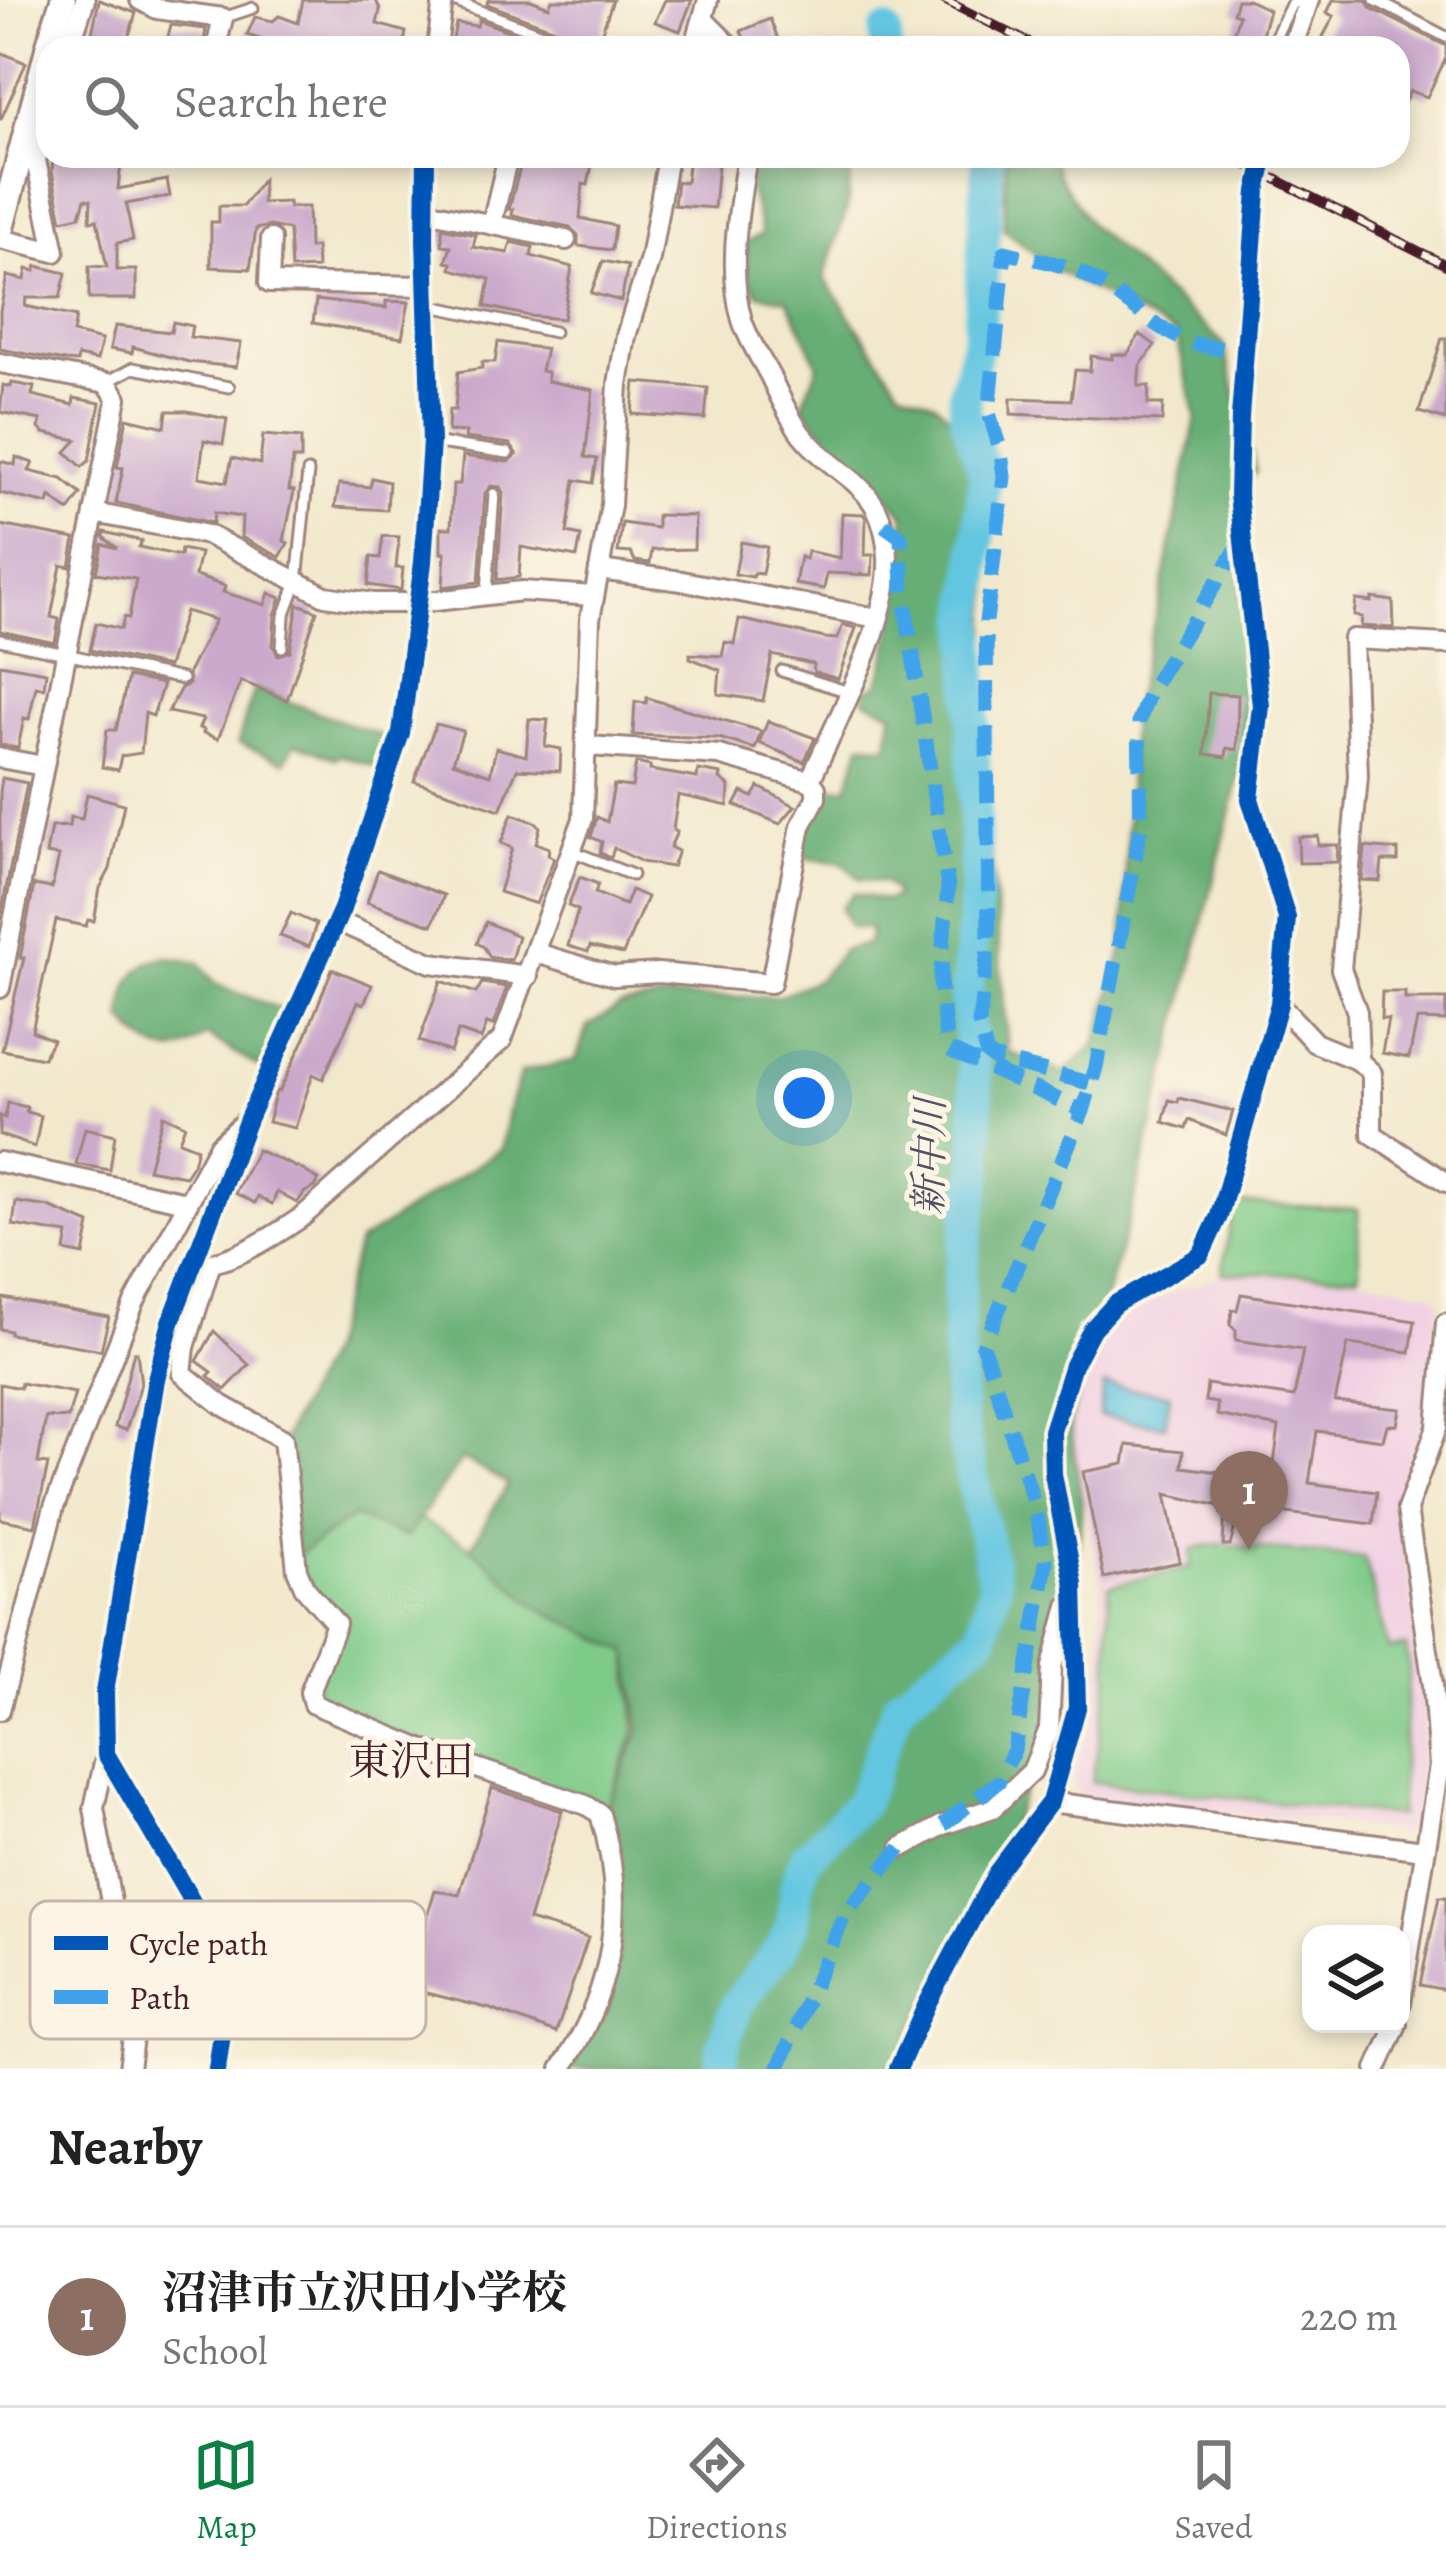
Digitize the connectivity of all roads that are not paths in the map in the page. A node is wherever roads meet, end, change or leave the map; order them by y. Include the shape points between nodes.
1 (63, 0) edge
2 (85, 0) edge
3 (140, 0) edge
4 (447, 0) edge
5 (1279, 0) edge
6 (1375, 0) edge
7 (1299, 2) edge
8 (253, 8) dead end
9 (706, 9) edge
10 (224, 19) junction
11 (52, 36) edge
12 (74, 36) edge
13 (219, 36) edge
14 (440, 36) edge
15 (547, 36) edge
16 (724, 36) edge
17 (1278, 36) edge
18 (1294, 36) edge
19 (1446, 38) edge
20 (36, 96) edge
21 (38, 168) edge
22 (426, 168) edge
23 (505, 168) edge
24 (666, 168) edge
25 (745, 168) edge
26 (1262, 168) edge
27 (426, 211) junction
28 (492, 224) junction
29 (0, 235) edge
30 (271, 239) dead end
31 (566, 240) dead end
32 (426, 296) junction
33 (554, 332) dead end
34 (0, 363) edge
35 (105, 383) junction
36 (229, 387) dead end
37 (431, 442) junction
38 (508, 453) dead end
39 (308, 472) dead end
40 (494, 494) dead end
41 (94, 513) junction
42 (599, 570) junction
43 (297, 582) junction
44 (487, 592) junction
45 (593, 596) junction
46 (418, 603) junction
47 (877, 617) junction
48 (0, 640) edge
49 (1446, 644) edge
50 (282, 647) dead end
51 (65, 655) junction
52 (782, 671) dead end
53 (182, 680) dead end
54 (849, 692) junction
55 (588, 746) junction
56 (0, 758) edge
57 (43, 766) junction
58 (810, 781) junction
59 (572, 851) junction
60 (632, 875) dead end
61 (337, 921) junction
62 (4, 941) edge
63 (536, 953) junction
64 (528, 976) junction
65 (0, 988) edge
66 (1279, 1004) junction
67 (1360, 1061) junction
68 (248, 1119) junction
69 (0, 1162) edge
70 (1446, 1182) edge
71 (186, 1202) junction
72 (202, 1264) junction
73 (1446, 1323) edge
74 (1074, 1584) junction
75 (0, 1621) edge
76 (22, 1626) junction
77 (0, 1710) edge
78 (106, 1754) junction
79 (1049, 1802) junction
80 (901, 1848) dead end
81 (1424, 1850) junction
82 (111, 1901) edge
83 (192, 1901) edge
84 (1410, 1943) edge
85 (1393, 2033) edge
86 (133, 2039) edge
87 (221, 2039) edge
88 (129, 2069) edge
89 (217, 2069) edge
90 (560, 2069) edge
91 (898, 2069) edge
92 (1377, 2069) edge

1 - 11 street
2 - 12 street
3 - 10 street
4 - 14 street
4 - 15 lane
5 - 7 lane
6 - 19 lane
7 - 17 lane
7 - 18 street
8 - 10 lane
9 - 16 street
10 - 13 street
20 - 29 street
21 - 29 street via 55,252
22 - 27 street
23 - 28 street
24 - 42 street via 618,384
25 - 47 street via 736,227 742,320 802,436 876,506 888,561
26 - 66 street via 1238,495 1261,706 1250,800 1287,918
27 - 28 street
27 - 32 street
28 - 31 street
30 - 32 street via 269,283
32 - 33 lane
32 - 37 street
34 - 35 street
35 - 36 lane via 133,368
35 - 41 street via 117,398
37 - 38 lane
37 - 46 street
39 - 43 lane
40 - 44 lane
41 - 43 street via 208,535
41 - 51 street
42 - 45 street
42 - 47 street
43 - 46 street via 325,596
43 - 50 lane
44 - 45 street
44 - 46 street
45 - 55 street
46 - 61 street via 401,733
47 - 54 street
48 - 51 lane
49 - 67 street via 1353,639 1358,776 1341,969 1357,1012
51 - 53 lane
51 - 57 street
52 - 54 lane
54 - 58 street
55 - 58 street via 718,755
55 - 59 street via 583,819
56 - 57 street
57 - 62 street
58 - 63 street via 816,798 801,826 771,983 614,976
59 - 60 lane
59 - 63 street
61 - 64 street via 431,963
61 - 68 street
62 - 65 street
63 - 64 street
64 - 72 street via 502,1040 420,1115 302,1217
66 - 67 street via 1315,1043
66 - 74 street via 1201,1255 1115,1304 1073,1365 1052,1431
67 - 70 street via 1372,1072 1372,1134
68 - 71 street via 219,1145
68 - 72 street via 206,1224
69 - 71 street
71 - 76 street via 134,1303 54,1507
72 - 78 street via 171,1322 156,1379 105,1692
72 - 90 street via 182,1373 283,1439 297,1570 336,1624 310,1692 314,1704 600,1814 612,1952 582,2037
73 - 81 street via 1436,1427 1407,1509 1439,1766
74 - 79 street via 1077,1708
74 - 80 street via 1052,1667 1049,1729 1032,1771 993,1808
75 - 76 street
76 - 77 street
78 - 82 street via 94,1808
78 - 83 street
79 - 81 street
79 - 91 street via 998,1872
81 - 84 street
85 - 92 street
86 - 88 street
87 - 89 street

